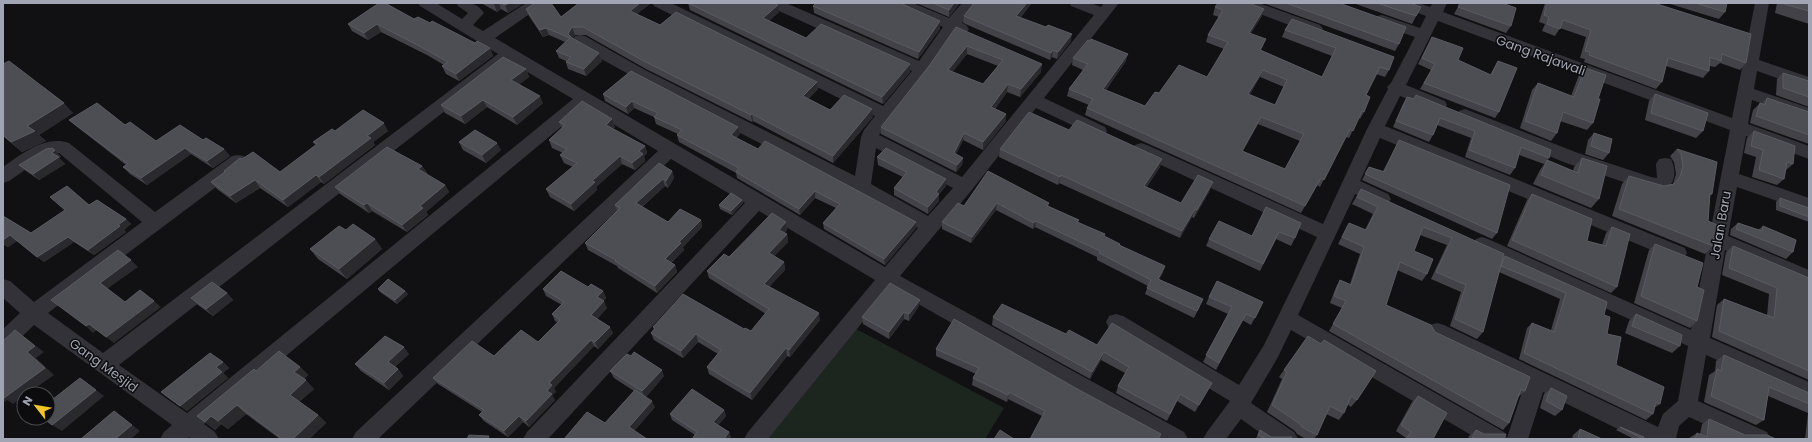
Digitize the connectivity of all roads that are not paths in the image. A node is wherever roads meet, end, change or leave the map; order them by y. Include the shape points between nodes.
1 (425, 3) edge
2 (463, 3) edge
3 (536, 3) edge
4 (659, 3) edge
5 (772, 3) edge
6 (899, 3) edge
7 (970, 3) edge
8 (1076, 3) edge
9 (1244, 3) edge
10 (1404, 3) edge
11 (1762, 3) edge
12 (1107, 8) edge
13 (1437, 9) edge
14 (1368, 15) edge
15 (952, 25) junction
16 (464, 26) junction
17 (1327, 33) edge
18 (973, 34) edge
19 (1424, 35) junction
20 (484, 38) junction
21 (580, 40) dead end
22 (509, 53) junction
23 (1751, 63) junction
24 (922, 69) junction
25 (1809, 83) edge
26 (1395, 87) junction
27 (1745, 92) junction
28 (585, 98) junction
29 (1033, 100) junction
30 (886, 114) junction
31 (1809, 114) edge
32 (1738, 128) junction
33 (1375, 129) junction
34 (869, 137) junction
35 (670, 150) junction
36 (1809, 153) edge
37 (238, 161) edge
38 (1665, 164) dead end
39 (3, 176) edge
40 (1729, 177) junction
41 (1350, 184) junction
42 (965, 186) junction
43 (862, 187) junction
44 (758, 201) junction
45 (1809, 205) edge
46 (1401, 208) edge
47 (155, 222) junction
48 (930, 226) junction
49 (1328, 234) junction
50 (1466, 237) edge
51 (1718, 239) junction
52 (1700, 262) junction
53 (888, 278) junction
54 (1809, 278) edge
55 (3, 288) edge
56 (33, 313) junction
57 (1287, 318) junction
58 (1116, 322) dead end
59 (1437, 331) edge
60 (3, 342) edge
61 (1698, 342) junction
62 (103, 365) junction
63 (1537, 378) junction
64 (1809, 392) edge
65 (1240, 402) junction
66 (1687, 406) junction
67 (188, 425) junction
68 (171, 439) edge
69 (208, 439) edge
70 (363, 439) edge
71 (534, 439) edge
72 (755, 439) edge
73 (1177, 439) edge
74 (1214, 439) edge
75 (1287, 439) edge
76 (1497, 439) edge
77 (1517, 439) edge
78 (1660, 439) edge
79 (1665, 439) edge
80 (1760, 439) edge

1 - 16 street
2 - 16 street via 476,13
3 - 20 street
4 - 30 street
5 - 24 street
6 - 15 street
7 - 15 street
8 - 12 street
9 - 17 street
10 - 13 street, Gang Rajawali
11 - 23 street, Jalan Baru via 1748,35
12 - 29 street via 1050,68
13 - 19 street
13 - 32 street, Gang Rajawali
14 - 19 street
15 - 18 street
15 - 24 street
16 - 20 street
19 - 26 street via 1402,60
20 - 22 street
21 - 43 street via 639,74
22 - 28 street
22 - 62 street
23 - 25 street
23 - 27 street, Jalan Baru
24 - 30 street
26 - 33 street
26 - 38 street via 1572,158 1643,182 1664,182
27 - 31 street
27 - 32 street, Jalan Baru
28 - 35 street
28 - 67 street
29 - 42 street
29 - 49 street
30 - 34 street
32 - 36 street, Gang Rajawali
32 - 40 street, Jalan Baru
33 - 41 street
33 - 52 street
34 - 42 street
34 - 43 street
35 - 44 street
35 - 70 street
37 - 47 street
39 - 47 street via 43,150 63,147
40 - 45 street
40 - 51 street, Jalan Baru
41 - 46 street
41 - 49 street
42 - 48 street
43 - 48 street
44 - 53 street
44 - 71 street
47 - 56 street
48 - 53 street
49 - 57 street
50 - 61 street
51 - 52 street, Jalan Baru
51 - 54 street
52 - 61 street, Jalan Baru
53 - 72 street
53 - 73 street
55 - 56 street, Gang Mesjid
56 - 60 street
56 - 62 street, Gang Mesjid
57 - 65 street via 1271,351
57 - 76 street
58 - 65 street
59 - 63 street
61 - 64 street
61 - 66 street, Jalan Baru
62 - 67 street, Gang Mesjid
63 - 77 street
63 - 78 street
65 - 74 street
65 - 75 street
66 - 79 street via 1670,421
66 - 80 street
67 - 68 street
67 - 69 street, Gang Mesjid

